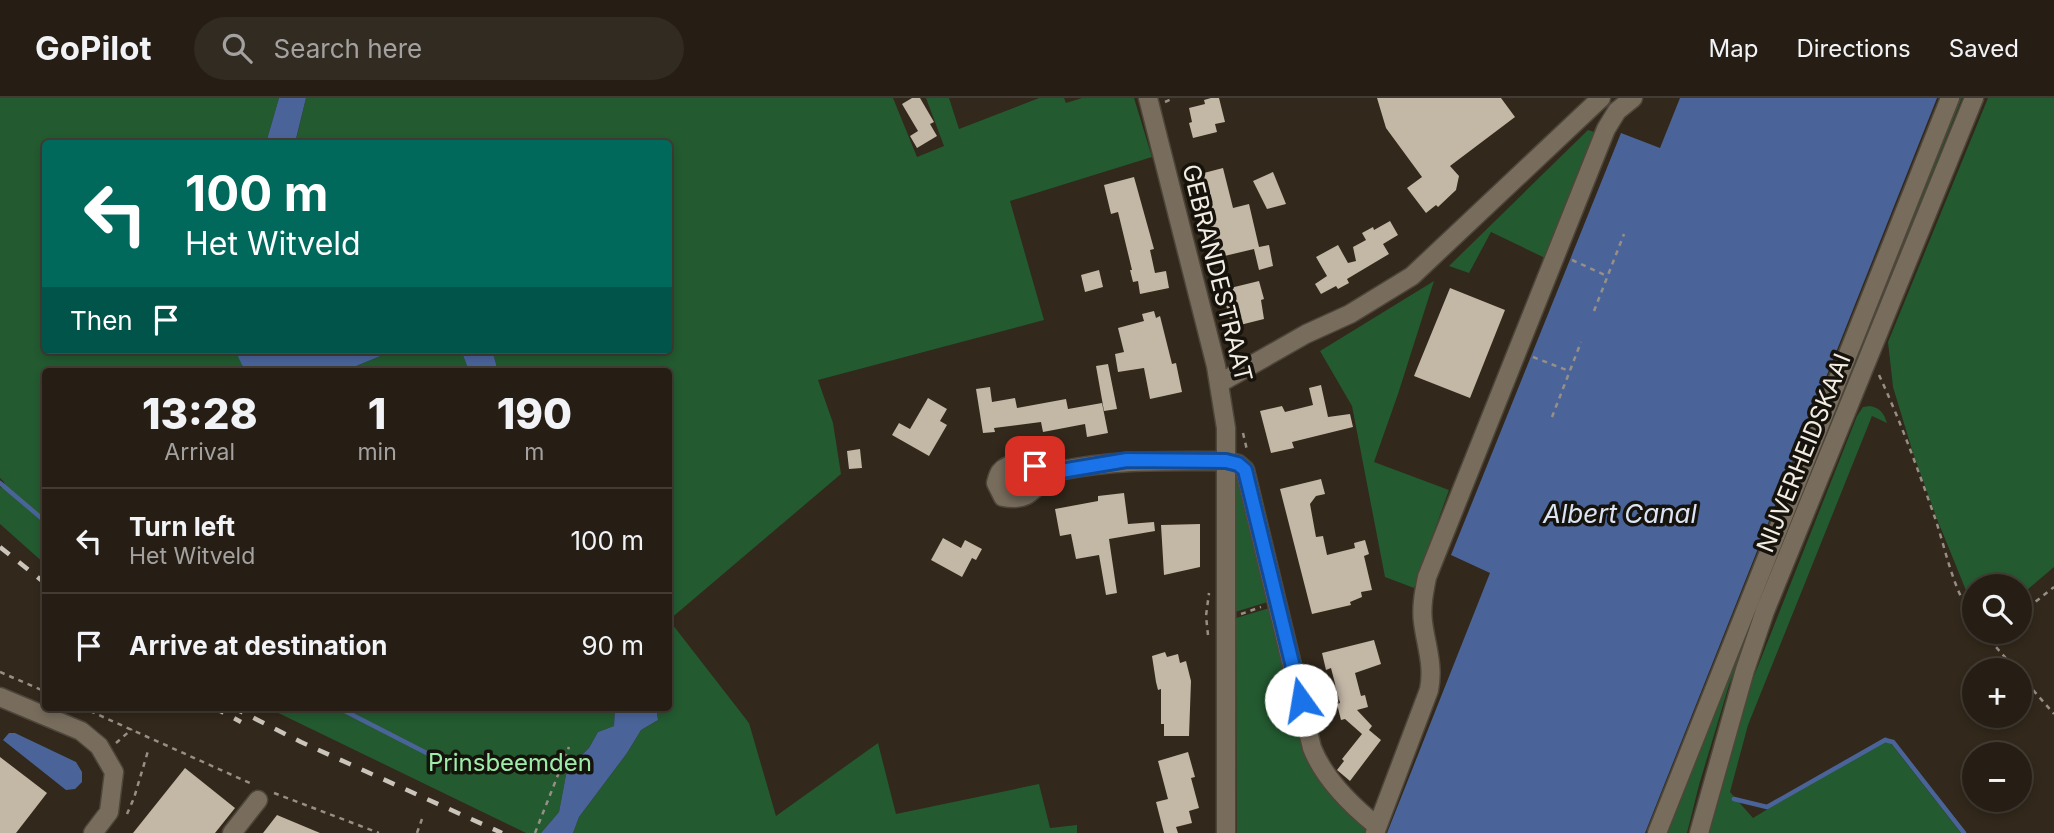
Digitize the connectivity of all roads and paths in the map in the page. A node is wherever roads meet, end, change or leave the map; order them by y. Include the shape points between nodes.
1 (1148, 98) edge
2 (1601, 98) edge
3 (1633, 98) edge
4 (1950, 98) edge
5 (1974, 98) edge
6 (1624, 234) dead end
7 (1565, 257) dead end
8 (1607, 276) junction
9 (1594, 310) dead end
10 (1581, 342) dead end
11 (1524, 353) dead end
12 (1871, 356) junction
13 (1570, 371) junction
14 (1220, 383) junction
15 (1552, 417) dead end
16 (1226, 461) junction
17 (1049, 473) dead end
18 (2054, 587) edge
19 (1962, 601) edge
20 (2032, 604) edge
21 (1994, 644) edge
22 (2005, 658) edge
23 (0, 672) edge
24 (2032, 688) edge
25 (42, 690) edge
26 (0, 697) edge
27 (90, 711) edge
28 (2054, 713) edge
29 (569, 747) dead end
30 (148, 751) dead end
31 (104, 753) junction
32 (258, 800) dead end
33 (125, 816) dead end
34 (422, 819) dead end
35 (1376, 830) edge
36 (93, 833) edge
37 (232, 833) edge
38 (417, 833) edge
39 (535, 833) edge
40 (1226, 833) edge
41 (1657, 833) edge
42 (1699, 833) edge

1 - 14 street, GEBRANDESTRAAT
2 - 14 street via 1412,276
3 - 35 street via 1605,129 1427,577 1422,600 1432,659 1429,690
4 - 41 street
5 - 12 street, NIJVERHEIDSKAAI
6 - 8 path
7 - 8 path
8 - 9 path
10 - 13 path
11 - 13 path
12 - 19 path via 1934,514
12 - 42 street, NIJVERHEIDSKAAI via 1765,611
13 - 15 path
14 - 16 street, GEBRANDESTRAAT
16 - 17 street via 1127,460
16 - 35 street via 1245,470 1312,748 1326,774
16 - 40 street, GEBRANDESTRAAT
18 - 20 path
21 - 22 path
23 - 25 path
24 - 28 path
26 - 31 street via 81,731
27 - 31 path via 132,729
29 - 39 path
30 - 33 path
31 - 36 street via 114,772 109,812
32 - 37 street
34 - 38 path

